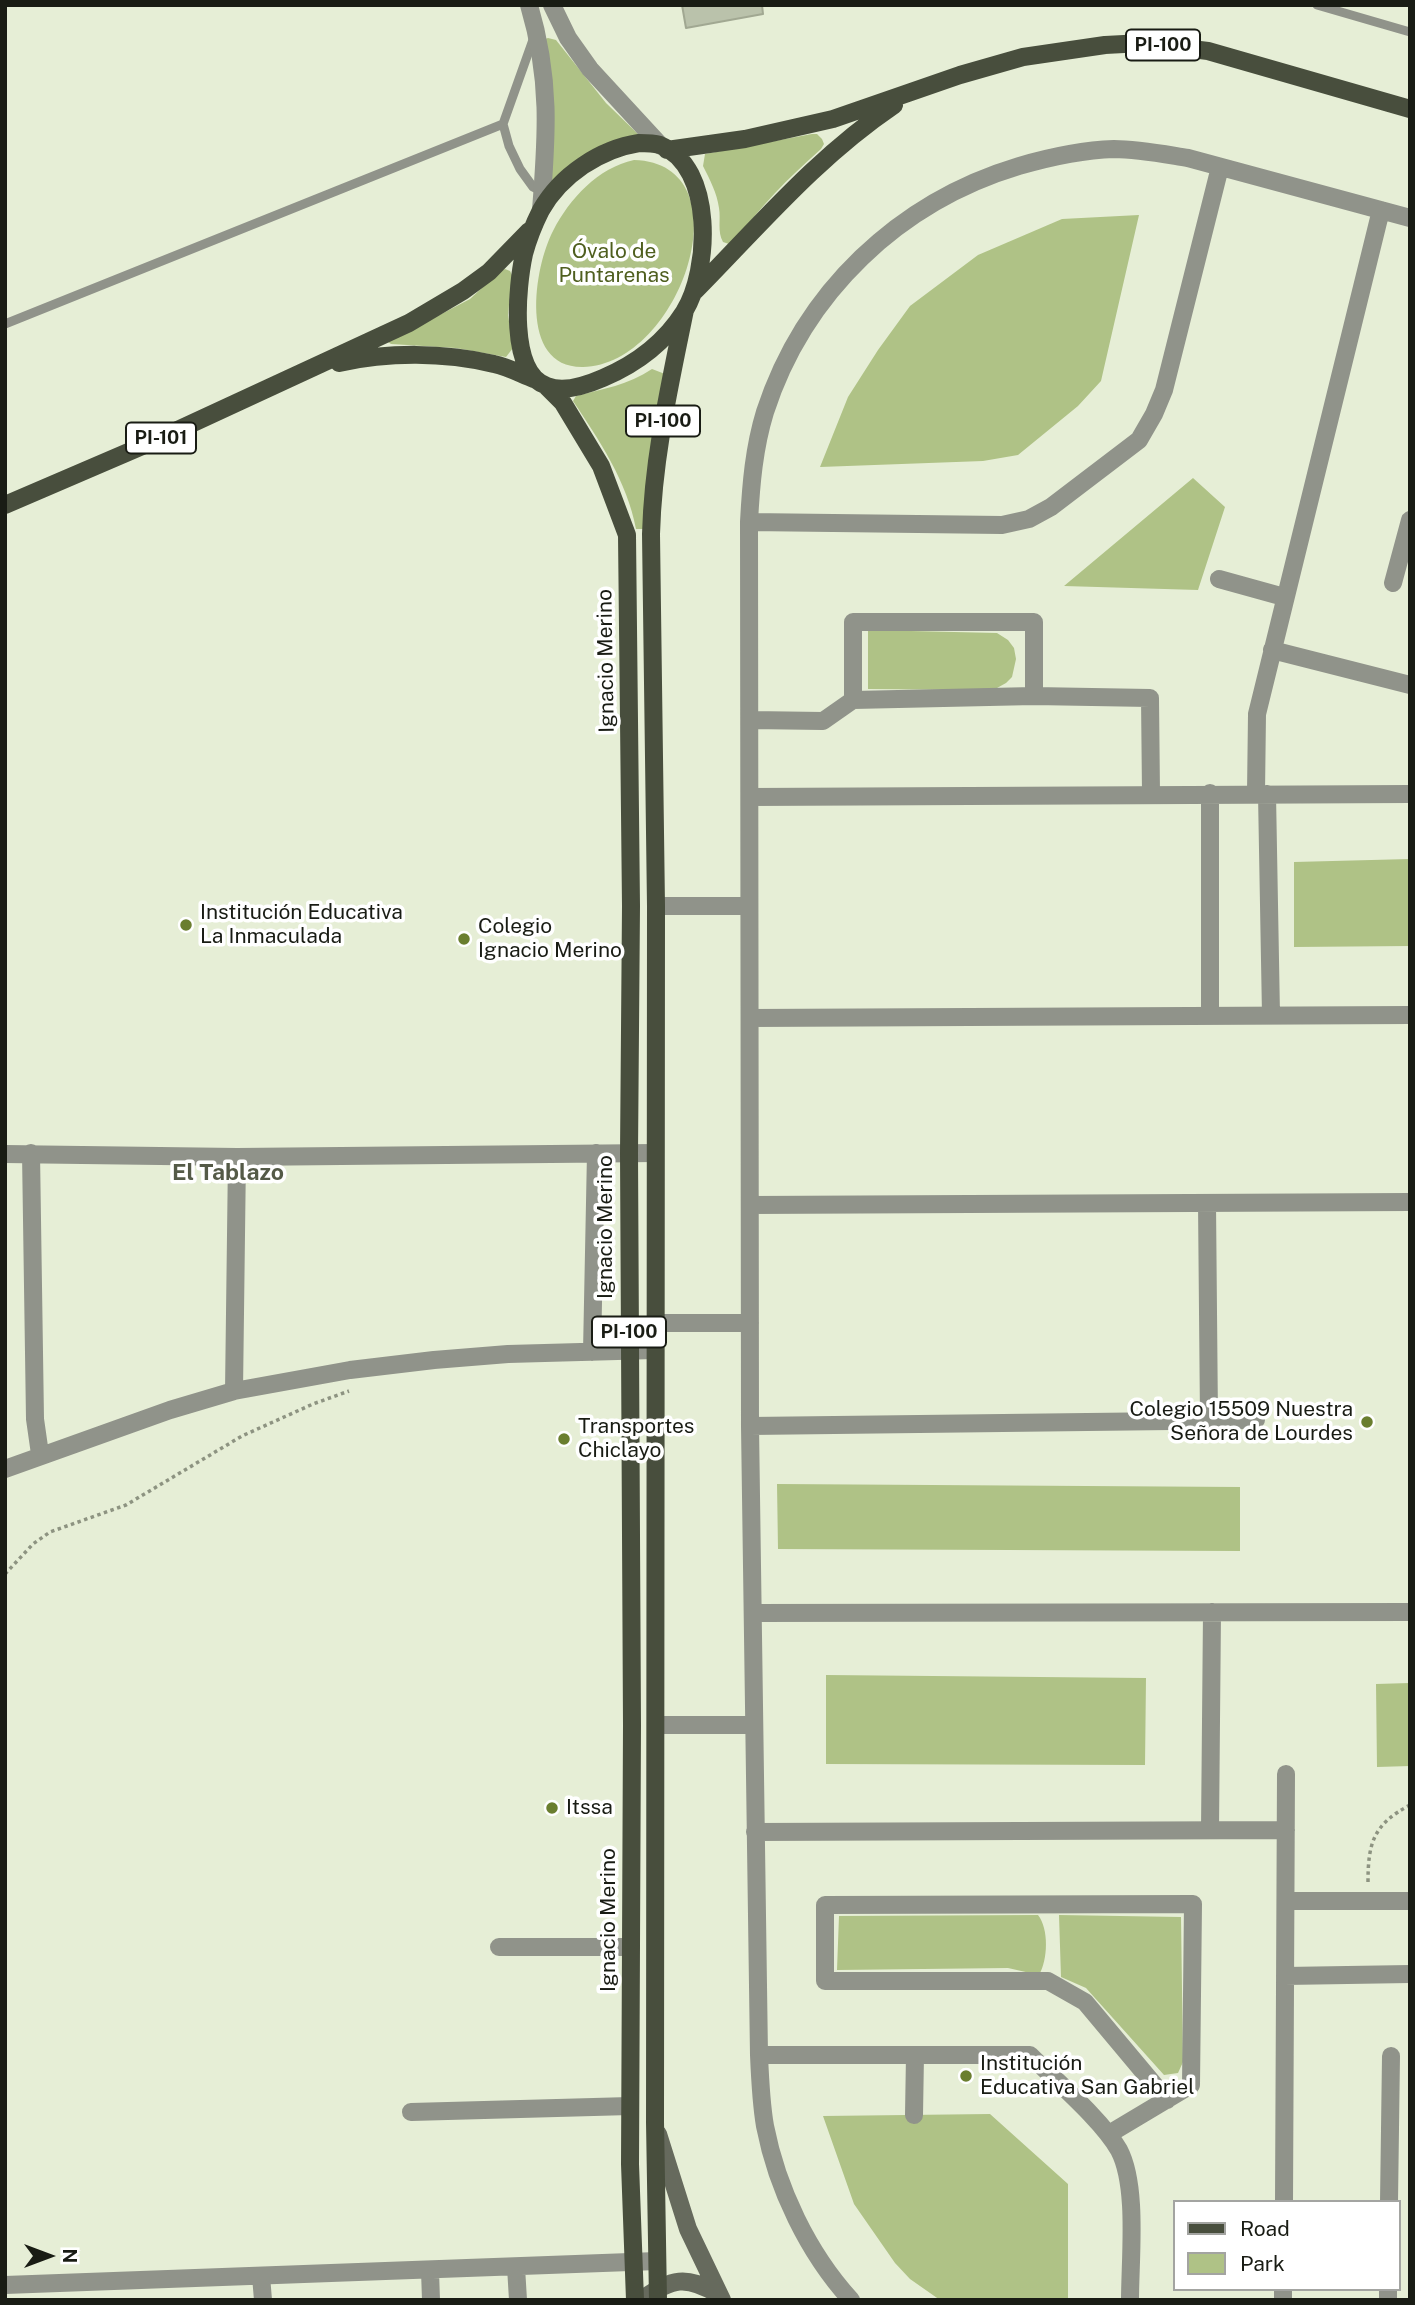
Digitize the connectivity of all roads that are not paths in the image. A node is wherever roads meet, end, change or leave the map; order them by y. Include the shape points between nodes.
1 (529, 5) edge
2 (552, 5) edge
3 (1317, 5) edge
4 (535, 32) junction
5 (1410, 32) edge
6 (914, 91) junction
7 (1410, 109) edge
8 (503, 124) junction
9 (664, 148) junction
10 (1220, 167) junction
11 (542, 201) junction
12 (1381, 210) junction
13 (1410, 218) edge
14 (533, 226) junction
15 (692, 293) junction
16 (685, 310) junction
17 (5, 324) edge
18 (315, 368) junction
19 (541, 383) junction
20 (5, 505) edge
21 (1410, 520) edge
22 (749, 522) junction
23 (1219, 579) dead end
24 (1393, 583) dead end
25 (1284, 597) junction
26 (1272, 650) junction
27 (1410, 685) edge
28 (1034, 696) junction
29 (853, 699) junction
30 (751, 720) junction
31 (1151, 793) junction
32 (1210, 793) junction
33 (1262, 793) junction
34 (1410, 793) edge
35 (750, 797) junction
36 (656, 906) junction
37 (749, 906) junction
38 (1210, 1015) junction
39 (1271, 1015) junction
40 (1410, 1015) edge
41 (750, 1018) junction
42 (30, 1153) junction
43 (596, 1153) junction
44 (629, 1153) junction
45 (655, 1153) junction
46 (5, 1154) edge
47 (237, 1157) junction
48 (1410, 1202) edge
49 (1207, 1203) junction
50 (750, 1205) junction
51 (750, 1322) junction
52 (654, 1323) junction
53 (654, 1350) junction
54 (629, 1351) junction
55 (592, 1352) junction
56 (234, 1391) junction
57 (1209, 1420) junction
58 (1256, 1420) dead end
59 (750, 1426) junction
60 (40, 1454) junction
61 (5, 1469) edge
62 (1212, 1612) junction
63 (1410, 1612) edge
64 (754, 1613) junction
65 (657, 1725) junction
66 (754, 1725) junction
67 (1286, 1774) dead end
68 (1210, 1830) junction
69 (1286, 1830) junction
70 (755, 1832) junction
71 (1286, 1901) junction
72 (1410, 1901) edge
73 (499, 1947) dead end
74 (631, 1947) junction
75 (1410, 1974) edge
76 (1285, 1976) junction
77 (759, 2055) junction
78 (915, 2055) junction
79 (1391, 2056) dead end
80 (1167, 2099) junction
81 (630, 2106) junction
82 (411, 2112) dead end
83 (914, 2115) dead end
84 (655, 2122) junction
85 (1109, 2134) junction
86 (1284, 2200) edge
87 (1389, 2200) edge
88 (657, 2261) junction
89 (633, 2263) junction
90 (516, 2267) junction
91 (430, 2271) junction
92 (261, 2276) junction
93 (5, 2285) edge
94 (96, 2291) edge
95 (658, 2294) edge
96 (720, 2297) edge
97 (262, 2300) edge
98 (431, 2300) edge
99 (518, 2300) edge
100 (635, 2300) edge
101 (641, 2300) edge
102 (851, 2300) edge
103 (1130, 2300) edge

1 - 4 street
2 - 9 street via 590,69
3 - 5 lane
4 - 8 lane
4 - 11 street via 547,102
6 - 7 main road, PI-100 via 1023,57 1143,43 1208,51
6 - 9 main road, PI-100 via 792,129
6 - 15 main road, PI-100 via 835,149
8 - 11 lane via 520,169
8 - 17 lane
9 - 11 main road, PI-100 via 639,143 601,153
9 - 15 main road, PI-100 via 689,174 703,222 703,255
10 - 12 street
10 - 22 street via 1150,152 1079,151 963,186 894,229 831,289 782,368 755,452
10 - 22 street via 1154,414 1139,440 1051,507 1029,519 1002,525
11 - 14 main road, PI-100
12 - 13 street
12 - 25 street
14 - 18 main road, PI-101 via 489,272 463,291
14 - 19 main road, PI-100 via 524,254 519,307 522,359
15 - 16 main road, PI-100
16 - 19 main road, PI-100 via 659,342 632,364 588,384 565,388
16 - 36 main road, PI-100 via 652,501
18 - 19 main road, PI-101 via 383,356 458,357 497,364
18 - 20 main road, PI-101
19 - 44 main road, Ignacio Merino / PI-100 via 562,403 601,466 627,535
21 - 24 street
22 - 30 street
23 - 25 street
25 - 26 street
26 - 27 street
26 - 33 street via 1257,714
28 - 29 street
28 - 29 street via 1034,622 853,622
28 - 31 street via 1150,698
29 - 30 street via 823,721
30 - 35 street
31 - 32 street
31 - 35 street
32 - 33 street
32 - 38 street
33 - 34 street
33 - 39 street
35 - 37 street
36 - 37 street
36 - 45 main road, PI-100
37 - 41 street
38 - 39 street
38 - 41 street
39 - 40 street
41 - 50 street
42 - 46 street
42 - 47 street
42 - 60 street via 35,1419
43 - 44 street
43 - 47 street
43 - 55 street
44 - 45 street
44 - 54 main road, Ignacio Merino / PI-100
45 - 52 main road, PI-100
47 - 56 street
48 - 49 street
49 - 50 street
49 - 57 street
50 - 51 street
51 - 52 street
51 - 59 street
52 - 53 main road, PI-100
53 - 54 street
53 - 65 main road, PI-100
54 - 55 street
54 - 74 main road, Ignacio Merino / PI-100
55 - 56 street via 434,1360
56 - 60 street
57 - 58 street
57 - 59 street
59 - 64 street
60 - 61 street
62 - 63 street
62 - 64 street
62 - 68 street
64 - 66 street
65 - 66 street
65 - 84 main road, PI-100
66 - 70 street
67 - 69 street
68 - 69 street
68 - 70 street
69 - 71 street
70 - 77 street
71 - 72 street
71 - 76 street
73 - 74 street
74 - 81 main road, Ignacio Merino / PI-100
75 - 76 street
76 - 86 street
77 - 78 street
77 - 102 street via 765,2126 774,2162 803,2231
78 - 83 street
78 - 85 street via 1030,2055
79 - 87 street
80 - 80 street via 1191,2085 1193,1904 825,1905 825,1981 1048,1981 1085,2002
80 - 85 street
81 - 82 street
81 - 89 main road, Ignacio Merino / PI-100
84 - 88 main road, PI-100
84 - 96 main road via 688,2229
85 - 103 street via 1128,2174
88 - 89 street
88 - 95 main road, PI-100
89 - 90 street
89 - 100 main road, Ignacio Merino / PI-100
90 - 91 street
90 - 99 street
91 - 92 street
91 - 98 street
92 - 94 street
92 - 97 street
93 - 94 street
95 - 96 main road via 679,2281 698,2283
95 - 101 main road

